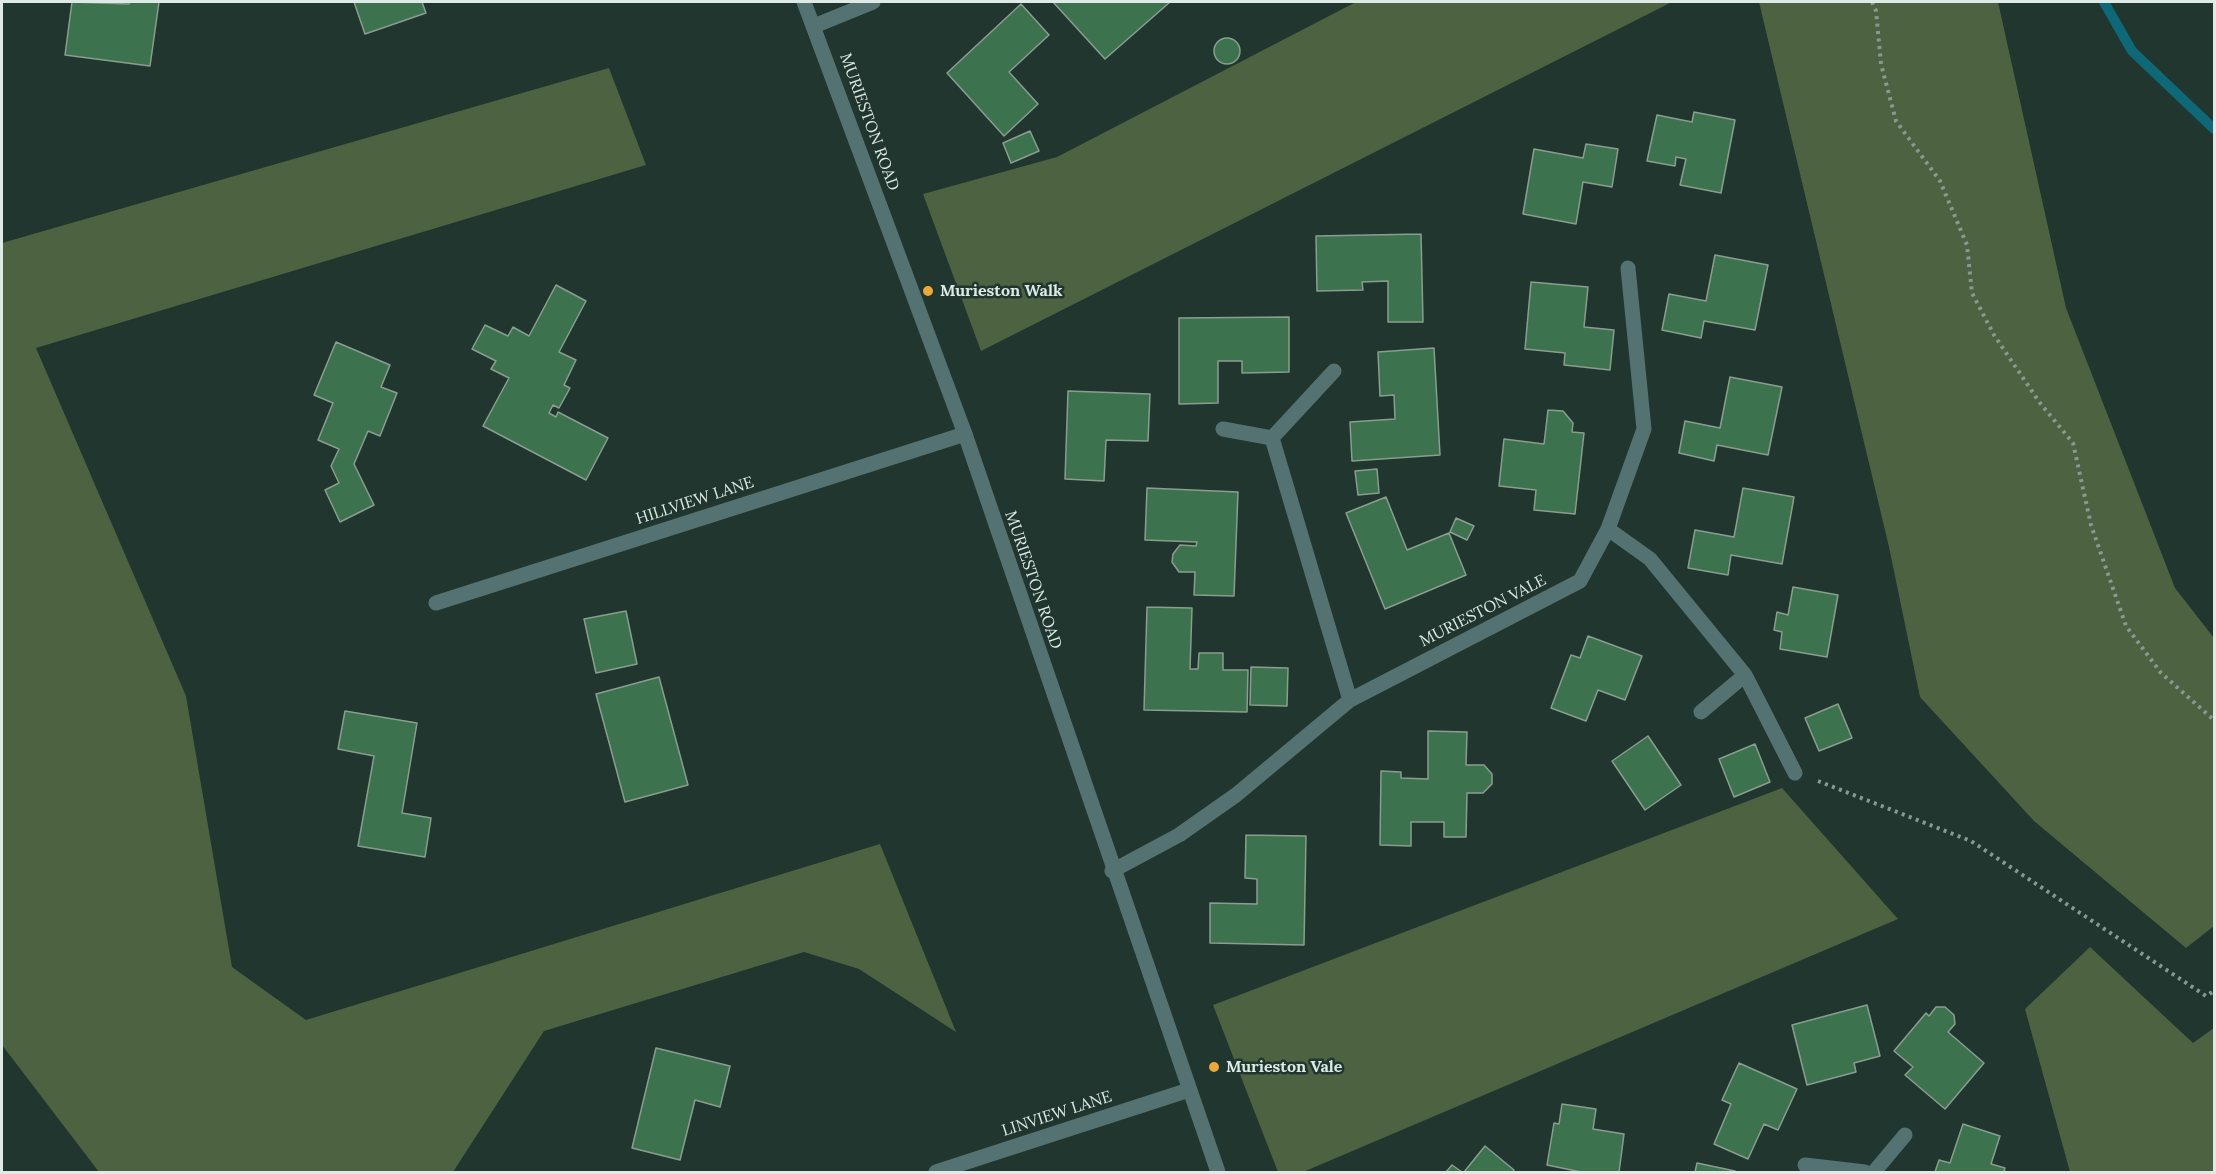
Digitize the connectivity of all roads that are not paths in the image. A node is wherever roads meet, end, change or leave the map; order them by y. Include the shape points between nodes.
1 (804, 2) edge
2 (873, 2) edge
3 (814, 26) junction
4 (1628, 268) dead end
5 (1334, 371) dead end
6 (1223, 429) dead end
7 (965, 434) junction
8 (1272, 438) junction
9 (1608, 529) junction
10 (436, 603) dead end
11 (1745, 675) junction
12 (1350, 700) junction
13 (1701, 712) dead end
14 (1795, 773) road end
15 (1112, 871) junction
16 (1189, 1090) junction
17 (1905, 1135) dead end
18 (1805, 1165) dead end
19 (936, 1173) edge
20 (1218, 1173) edge
21 (1865, 1173) edge
22 (1874, 1173) edge

1 - 3 street, MURIESTON ROAD
2 - 3 street
3 - 7 street, MURIESTON ROAD
4 - 9 street, MURIESTON VALE via 1644,429
5 - 8 street
6 - 8 street
7 - 10 street, HILLVIEW LANE
7 - 15 street, MURIESTON ROAD
8 - 12 street
9 - 11 street via 1650,559
9 - 12 street, MURIESTON VALE via 1580,582
11 - 13 street
11 - 14 street
12 - 15 street, MURIESTON VALE via 1236,795 1179,835
15 - 16 street, MURIESTON ROAD
16 - 19 street, LINVIEW LANE
16 - 20 street, MURIESTON ROAD
17 - 22 street
18 - 21 street

